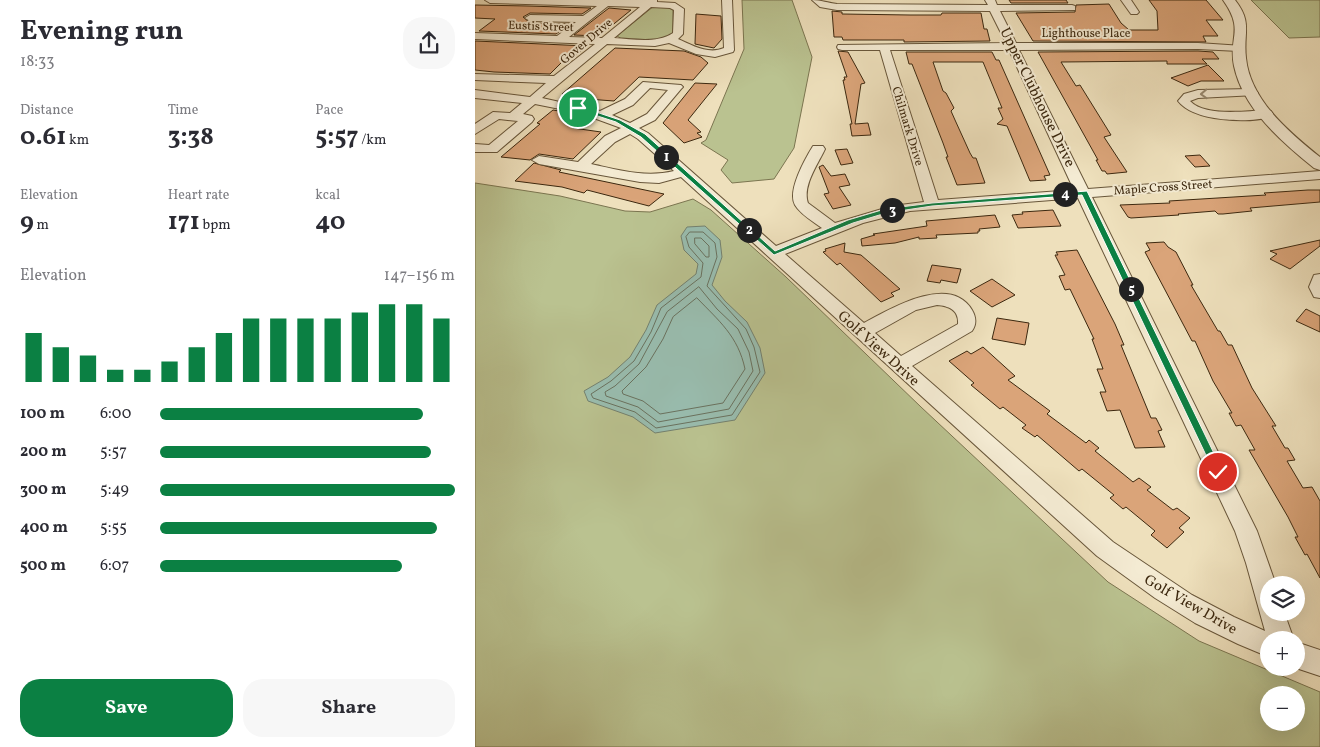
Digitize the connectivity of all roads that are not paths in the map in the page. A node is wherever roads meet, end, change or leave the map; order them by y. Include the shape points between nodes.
1 (491, 0) edge
2 (507, 0) edge
3 (727, 0) edge
4 (817, 0) edge
5 (1126, 0) edge
6 (1229, 0) edge
7 (548, 2) junction
8 (651, 2) edge
9 (606, 3) junction
10 (992, 3) edge
11 (1072, 8) dead end
12 (1134, 12) dead end
13 (530, 18) junction
14 (585, 19) junction
15 (475, 36) edge
16 (508, 37) junction
17 (560, 39) junction
18 (671, 40) junction
19 (606, 41) junction
20 (1013, 46) junction
21 (842, 47) dead end
22 (885, 47) junction
23 (1239, 48) junction
24 (475, 77) edge
25 (558, 80) junction
26 (1252, 93) junction
27 (475, 94) edge
28 (533, 101) junction
29 (1267, 114) junction
30 (602, 115) junction
31 (513, 117) junction
32 (633, 129) junction
33 (475, 130) edge
34 (475, 148) edge
35 (818, 150) dead end
36 (539, 160) dead end
37 (1320, 165) edge
38 (581, 166) junction
39 (684, 172) junction
40 (1320, 175) edge
41 (1084, 193) junction
42 (932, 204) junction
43 (833, 229) junction
44 (774, 253) junction
45 (1320, 279) edge
46 (1320, 293) edge
47 (862, 332) junction
48 (899, 365) junction
49 (1262, 576) edge
50 (1260, 641) edge
51 (1305, 658) edge
52 (1320, 663) edge

1 - 2 street
2 - 7 street
3 - 18 street via 729,50 708,54
4 - 10 street via 823,5 837,7
5 - 12 street
6 - 23 street via 1242,20
7 - 9 street
7 - 13 street
8 - 9 street
8 - 18 street via 679,9 678,34
8 - 19 street, Gover Drive
9 - 14 street
10 - 11 street
10 - 20 street, Upper Clubhouse Drive
13 - 14 street
13 - 16 street
14 - 17 street
15 - 16 street, Eustis Street
16 - 17 street, Eustis Street
17 - 19 street, Eustis Street
18 - 19 street via 655,43
19 - 25 street, Gover Drive
20 - 22 street, Lighthouse Place
20 - 23 street, Lighthouse Place
20 - 41 street, Upper Clubhouse Drive
21 - 22 street, Lighthouse Place
22 - 42 street, Chilmark Drive
23 - 26 street via 1241,68
24 - 25 street
25 - 28 street, Gover Drive
26 - 29 street
26 -> 29 street via 1198,94 1188,96 1184,101 1193,110 1207,114
27 - 28 street, Golf View Drive
28 - 30 street, Golf View Drive
28 - 31 street, Gover Drive
29 - 37 street
30 - 32 street, Golf View Drive
30 - 32 street via 629,102 647,84 677,87 651,117
31 - 33 street via 494,116
31 - 34 street via 529,120 492,149
32 - 38 street via 610,139
32 - 39 street, Golf View Drive
35 - 43 street via 799,190 799,200
36 - 38 street
38 - 39 street via 659,179
39 - 44 street, Golf View Drive
40 - 41 street, Maple Cross Street
41 - 42 street, Maple Cross Street
41 - 49 street, Upper Clubhouse Drive via 1246,531
42 - 43 street, Maple Cross Street via 885,211
43 - 44 street, Maple Cross Street
44 - 47 street, Golf View Drive
45 - 46 street via 1317,287
47 - 48 street, Golf View Drive
47 - 48 street via 922,300 940,299 963,309 967,315 966,327
48 - 50 street, Golf View Drive via 1105,549 1185,604
51 - 52 street

